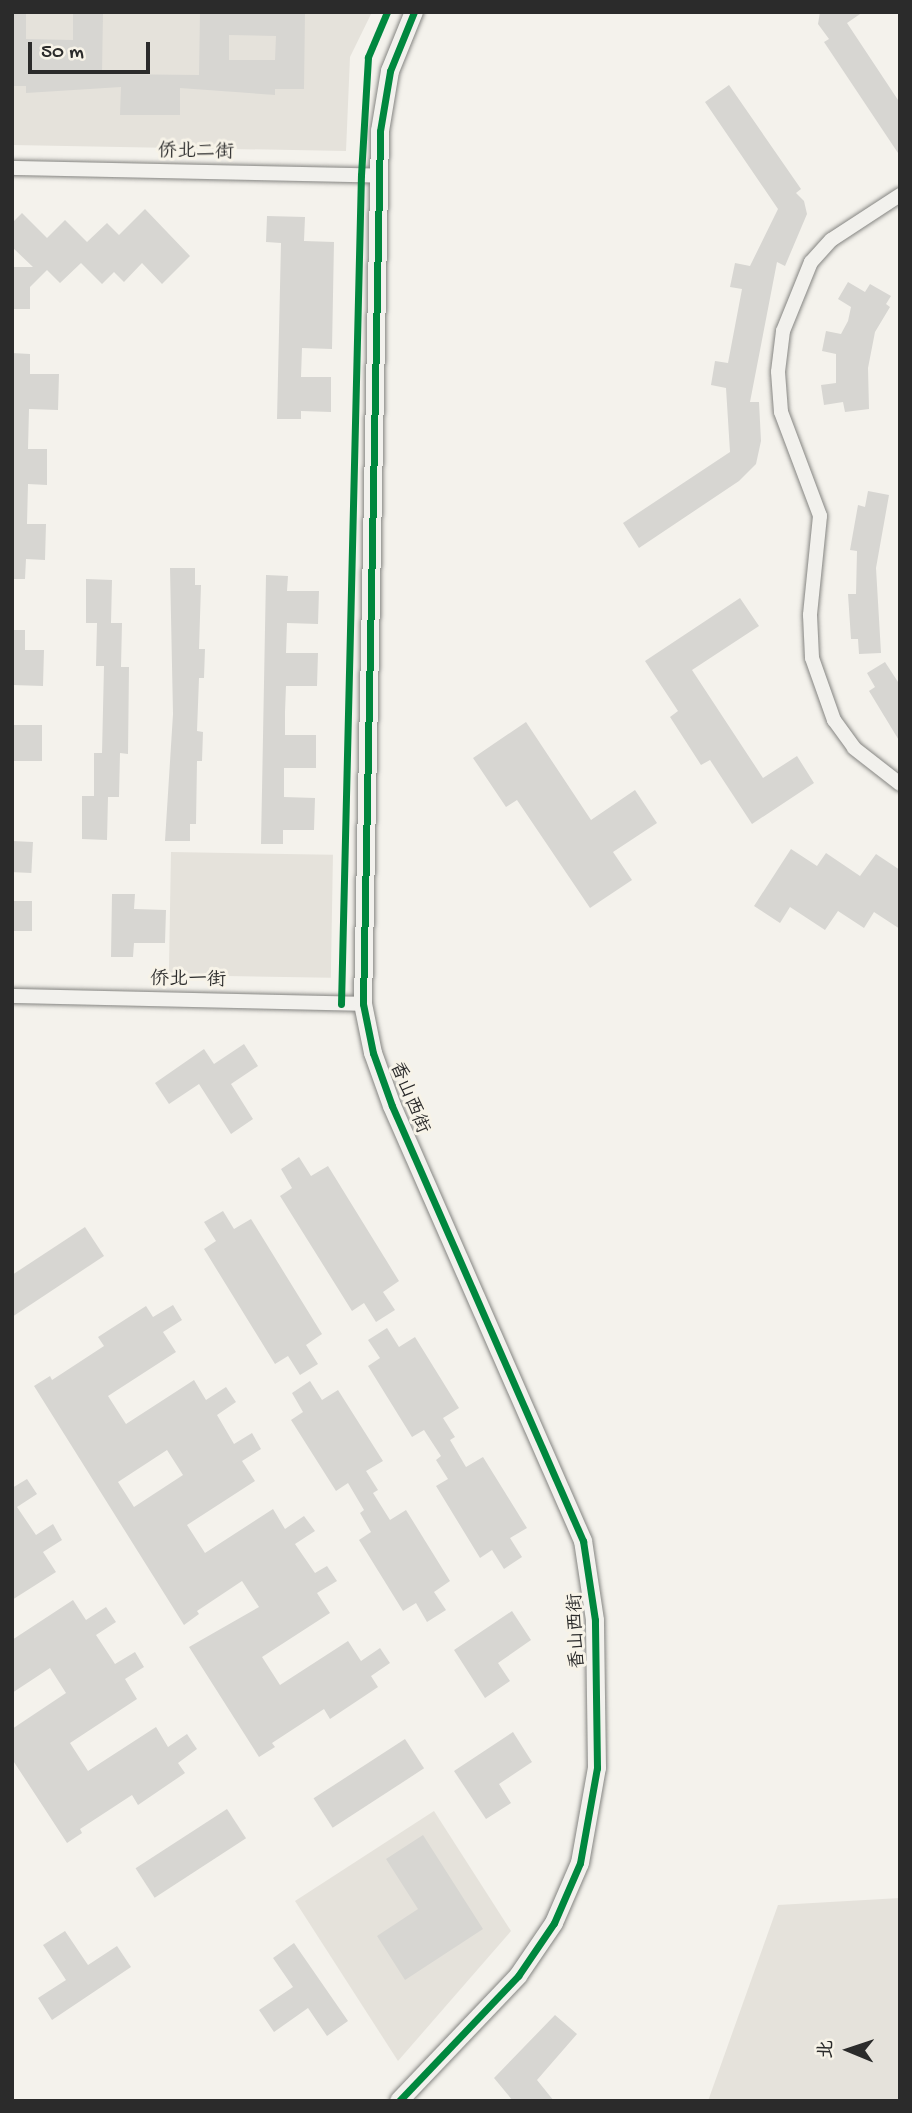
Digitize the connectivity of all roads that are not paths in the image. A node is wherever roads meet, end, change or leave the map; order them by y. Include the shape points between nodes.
1 (414, 12) edge
2 (12, 168) edge
3 (379, 176) junction
4 (900, 195) edge
5 (900, 784) edge
6 (12, 996) edge
7 (363, 1004) junction
8 (399, 2101) edge

1 - 3 street, 香山西街 via 385,90
2 - 3 street, 侨北二街
3 - 7 street, 香山西街
4 - 5 street via 831,240 811,262 783,331 778,372 781,412 820,516 810,615 812,658 834,720 854,748
6 - 7 street, 侨北一街
7 - 8 street, 香山西街 via 373,1053 393,1106 575,1516 589,1567 595,1620 594,1800 569,1894 518,1976

